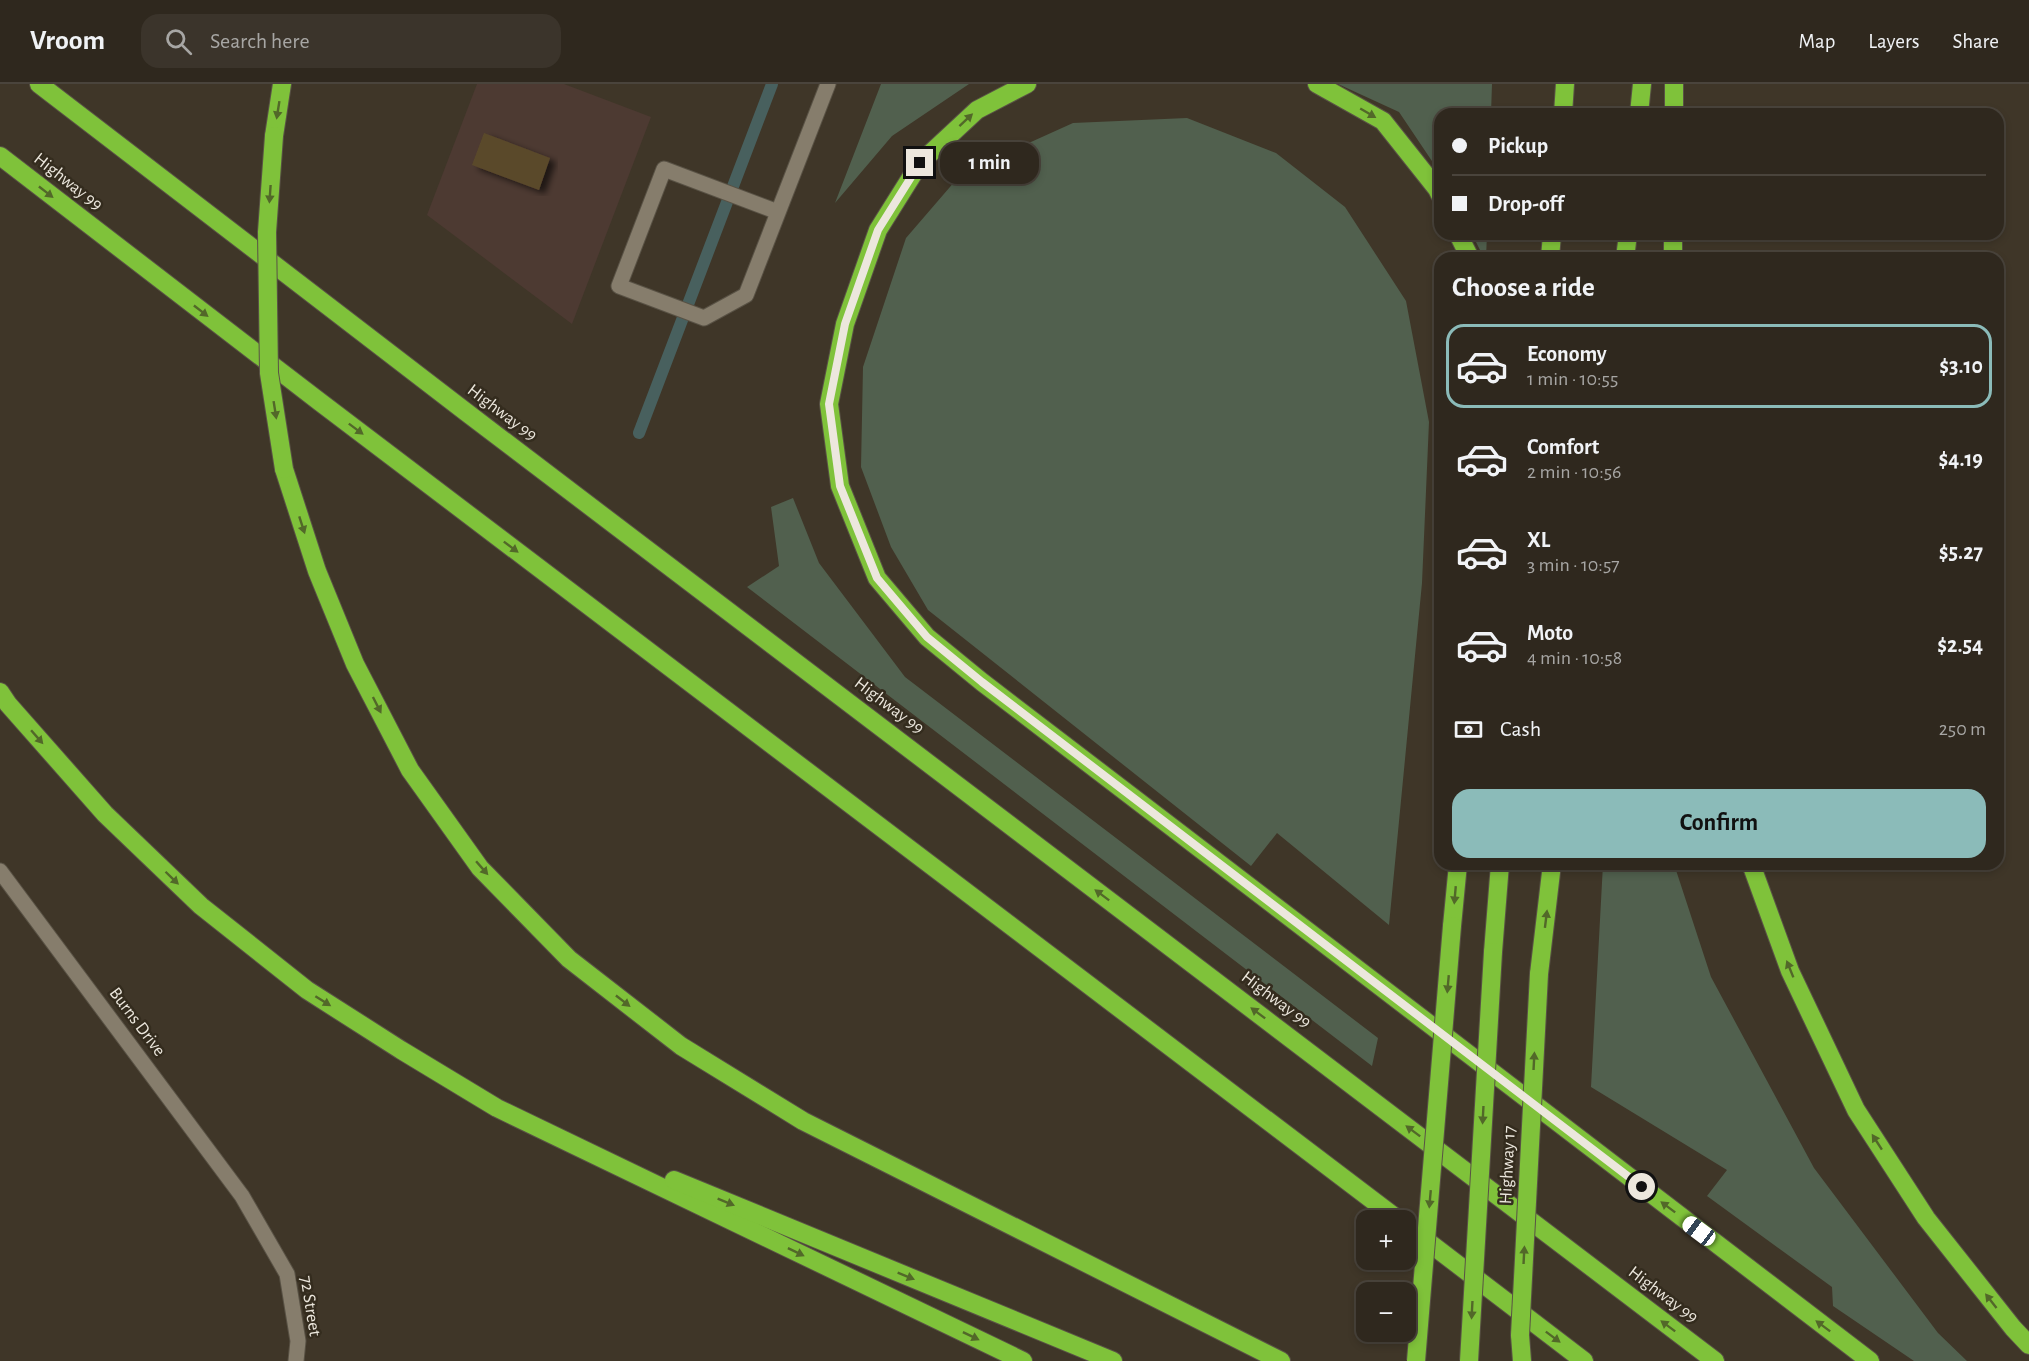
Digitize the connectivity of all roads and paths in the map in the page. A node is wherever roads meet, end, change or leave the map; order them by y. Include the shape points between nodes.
1 (39, 84) edge
2 (282, 84) edge
3 (828, 84) edge
4 (1028, 84) edge
5 (1317, 84) edge
6 (1565, 84) edge
7 (1642, 84) edge
8 (1674, 84) edge
9 (1563, 108) edge
10 (1640, 108) edge
11 (1674, 108) edge
12 (0, 156) edge
13 (1434, 185) edge
14 (778, 212) junction
15 (0, 692) edge
16 (1457, 870) edge
17 (1500, 870) edge
18 (1551, 870) edge
19 (1753, 870) edge
20 (0, 871) edge
21 (497, 1108) junction
22 (243, 1196) joint
23 (1385, 1210) edge
24 (1416, 1233) edge
25 (2029, 1345) edge
26 (296, 1361) edge
27 (1023, 1361) edge
28 (1113, 1361) edge
29 (1281, 1361) edge
30 (1416, 1361) edge
31 (1469, 1361) edge
32 (1520, 1361) edge
33 (1584, 1361) edge
34 (1714, 1361) edge
35 (1870, 1361) edge

34 -> 1 highway, Highway 99
2 -> 29 highway, bridge via 267,232 269,373 284,469 317,571 355,664 410,770 480,868 569,959 681,1046 803,1121
3 - 14 street
35 -> 4 highway via 982,682 927,637 877,578 840,486 829,404 845,324 878,230 920,163 977,111
5 -> 13 highway via 1383,121
6 - 9 highway
7 - 10 highway
8 - 11 highway
12 -> 23 highway, Highway 99
14 - 14 street via 746,295 704,318 619,286 664,169
15 -> 21 highway via 105,814 201,906 307,990
16 -> 30 highway, bridge
17 -> 31 highway, Highway 17, bridge
32 -> 18 highway, Highway 17, bridge via 1539,974
25 -> 19 highway via 1926,1218 1856,1110 1790,971
20 - 22 street, Burns Drive
21 -> 27 highway
21 -> 28 highway
22 - 26 street, 72 Street via 286,1274 298,1341
24 -> 33 highway

